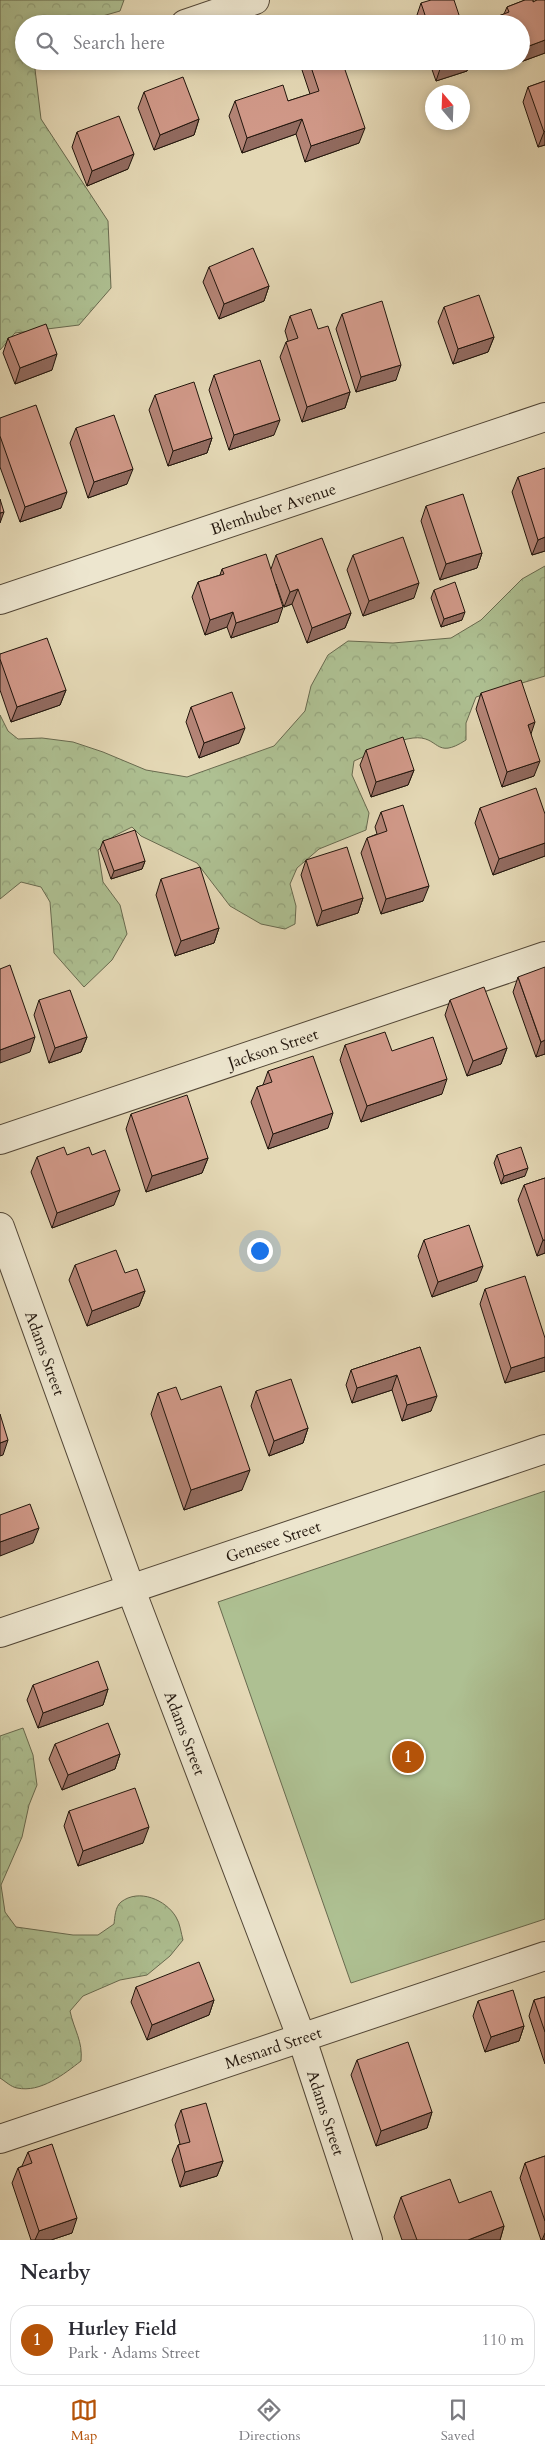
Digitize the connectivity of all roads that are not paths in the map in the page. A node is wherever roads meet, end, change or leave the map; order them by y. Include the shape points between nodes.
1 (255, 0) edge
2 (211, 15) edge
3 (545, 418) edge
4 (0, 600) edge
5 (545, 956) edge
6 (0, 1140) edge
7 (0, 1227) edge
8 (545, 1449) edge
9 (130, 1590) junction
10 (0, 1633) edge
11 (545, 1956) edge
12 (302, 2039) junction
13 (0, 2139) edge
14 (368, 2240) edge

1 - 2 street
3 - 4 street, Blemhuber Avenue
5 - 6 street, Jackson Street
7 - 9 street, Adams Street
8 - 9 street, Genesee Street
9 - 10 street, Genesee Street
9 - 12 street, Adams Street
11 - 12 street, Mesnard Street
12 - 13 street, Mesnard Street
12 - 14 street, Adams Street

